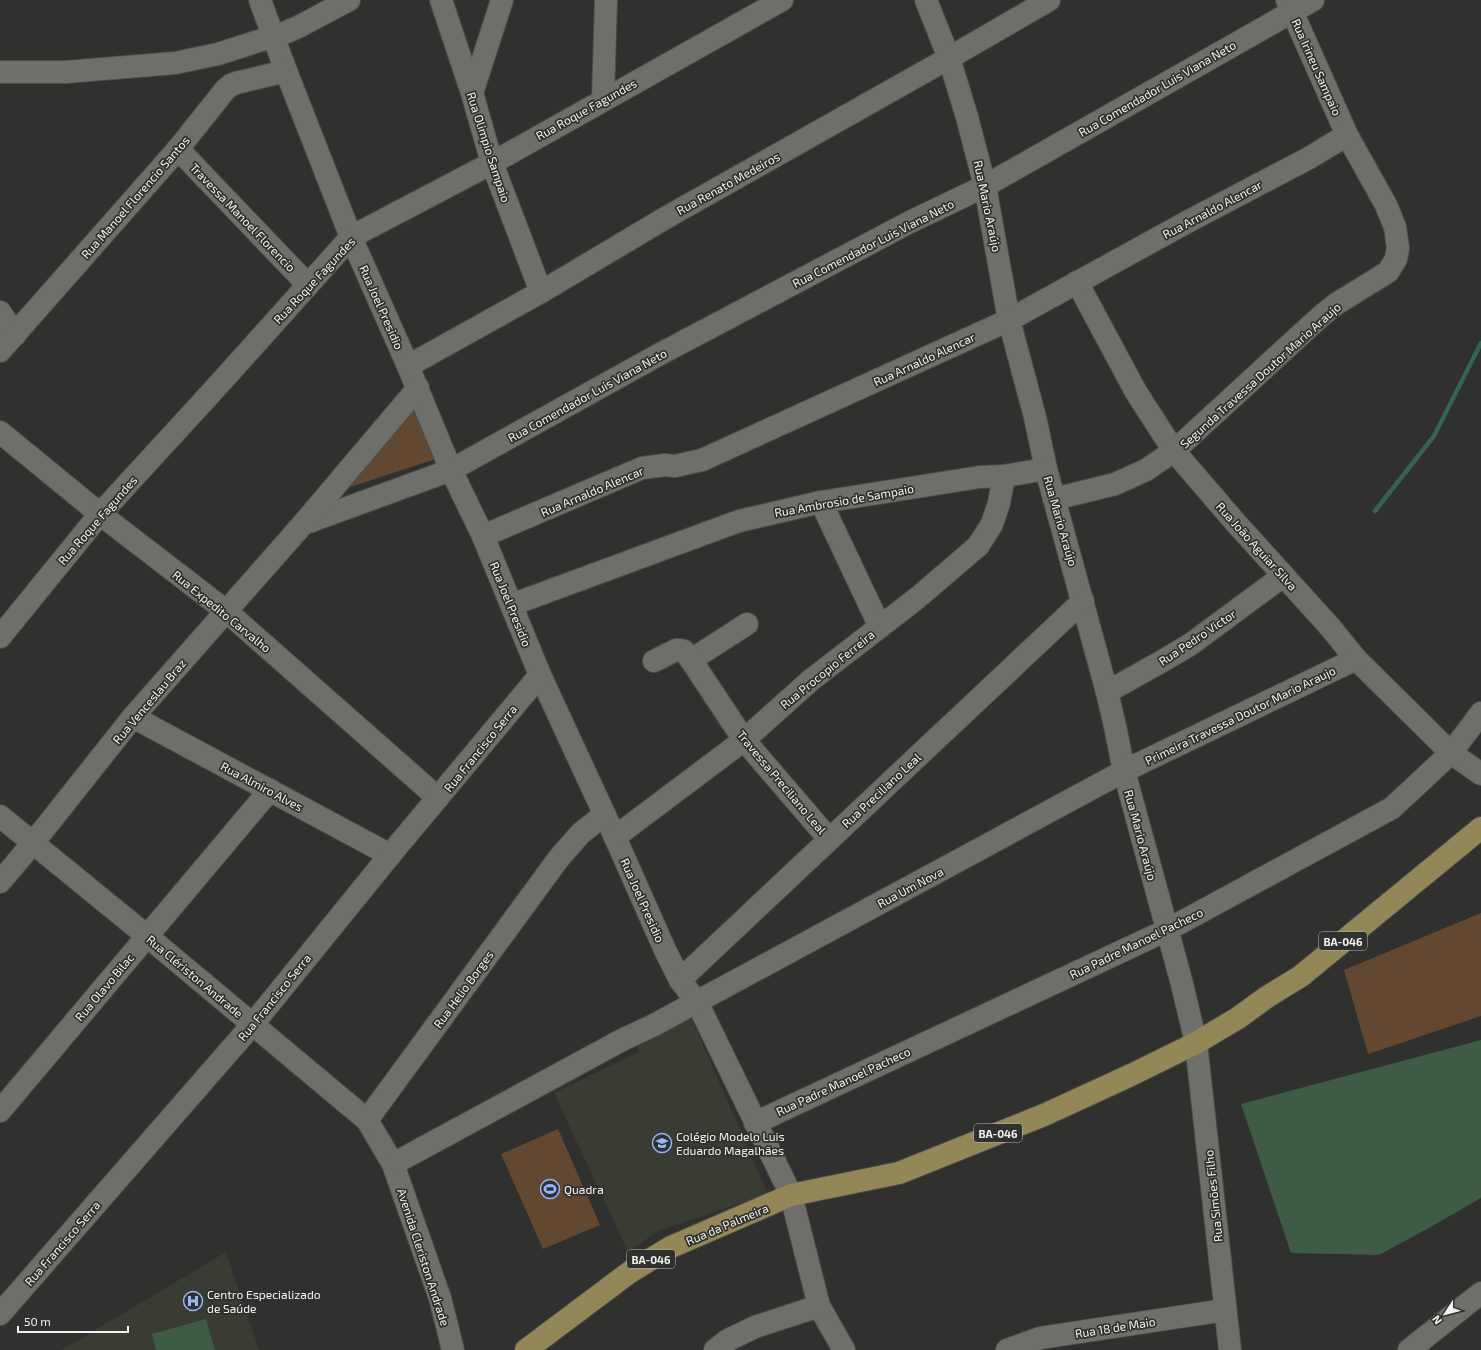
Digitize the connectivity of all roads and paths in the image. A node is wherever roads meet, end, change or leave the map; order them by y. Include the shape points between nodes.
1 (260, 0) edge
2 (349, 0) edge
3 (441, 0) edge
4 (502, 0) edge
5 (606, 0) edge
6 (926, 0) edge
7 (1049, 0) edge
8 (1313, 0) edge
9 (777, 1) edge
10 (1290, 6) edge
11 (274, 36) junction
12 (218, 54) junction
13 (949, 58) junction
14 (286, 71) junction
15 (0, 72) edge
16 (231, 85) junction
17 (472, 93) junction
18 (603, 100) junction
19 (1347, 134) junction
20 (178, 149) junction
21 (492, 163) junction
22 (985, 186) junction
23 (350, 237) junction
24 (1077, 282) junction
25 (308, 285) junction
26 (541, 292) junction
27 (0, 312) edge
28 (1009, 320) junction
29 (15, 335) junction
30 (0, 351) edge
31 (408, 366) junction
32 (418, 388) junction
33 (0, 432) edge
34 (1174, 451) junction
35 (451, 470) junction
36 (1046, 470) junction
37 (1004, 476) junction
38 (1054, 499) junction
39 (821, 502) junction
40 (100, 514) junction
41 (303, 524) junction
42 (483, 536) junction
43 (1283, 576) junction
44 (1083, 601) junction
45 (511, 605) junction
46 (226, 611) junction
47 (747, 624) dead end
48 (880, 626) junction
49 (0, 637) edge
50 (1356, 659) junction
51 (691, 660) junction
52 (654, 661) dead end
53 (540, 675) junction
54 (1106, 692) junction
55 (1481, 713) edge
56 (133, 717) junction
57 (744, 740) junction
58 (1452, 753) junction
59 (1124, 771) junction
60 (1481, 774) edge
61 (270, 790) junction
62 (438, 798) junction
63 (604, 815) junction
64 (0, 816) edge
65 (1481, 828) edge
66 (615, 837) junction
67 (829, 839) junction
68 (33, 843) junction
69 (390, 855) junction
70 (0, 882) edge
71 (1166, 930) junction
72 (147, 936) junction
73 (680, 980) junction
74 (697, 1002) junction
75 (253, 1024) junction
76 (1196, 1043) junction
77 (0, 1111) edge
78 (367, 1120) junction
79 (755, 1122) junction
80 (393, 1164) junction
81 (791, 1195) junction
82 (1481, 1293) edge
83 (820, 1306) junction
84 (1225, 1310) junction
85 (0, 1314) edge
86 (453, 1350) edge
87 (526, 1350) edge
88 (715, 1350) edge
89 (844, 1350) edge
90 (1007, 1350) edge
91 (1230, 1350) edge
92 (1409, 1350) edge

1 - 11 street, Rua Joel Presidio
2 - 11 street via 300,26
3 - 17 street, Rua Olimpio Sampaio
4 - 17 street
5 - 18 street
6 - 13 street, Rua Mario Araújo
7 - 13 street, Rua Renato Medeiros
8 - 10 street, Rua Comendador Luis Viana Neto
9 - 18 street, Rua Roque Fagundes
10 - 19 street, Rua Irineu Sampaio
10 - 22 street, Rua Comendador Luis Viana Neto
11 - 12 street
11 - 14 street, Rua Joel Presidio
12 - 15 street via 152,66 66,72
12 - 16 street
13 - 22 street, Rua Mario Araújo
13 - 26 street, Rua Renato Medeiros via 667,217
14 - 16 street
14 - 23 street, Rua Joel Presidio
16 - 20 street, Rua Manoel Florencio Santos
17 - 21 street, Rua Olimpio Sampaio
18 - 21 street, Rua Roque Fagundes
19 - 24 street, Rua Arnaldo Alencar via 1309,158
19 - 34 street, Segunda Travessa Doutor Mario Araujo via 1386,205 1395,227 1398,248 1396,259 1388,272 1336,304 1320,317
20 - 25 street, Travessa Manoel Florencio
20 - 29 street, Rua Manoel Florencio Santos
21 - 23 street, Rua Roque Fagundes
21 - 26 street, Rua Olimpio Sampaio
22 - 28 street, Rua Mario Araújo
22 - 35 street, Rua Comendador Luis Viana Neto via 910,222 667,350
23 - 25 street, Rua Roque Fagundes
23 - 31 street, Rua Joel Presidio
24 - 28 street, Rua Arnaldo Alencar
24 - 34 street, Rua João Aguiar Silva via 1136,392
25 - 40 street, Rua Roque Fagundes
26 - 31 street, Rua Renato Medeiros
27 - 29 street
28 - 36 street, Rua Mario Araújo
28 - 42 street, Rua Arnaldo Alencar via 702,460 675,466 642,468
29 - 30 street, Rua Manoel Florencio Santos
31 - 32 street, Rua Joel Presidio
32 - 35 street, Rua Joel Presidio
32 - 41 street, Rua Venceslau Braz
33 - 40 street, Rua Expedito Carvalho
34 - 38 street, Segunda Travessa Doutor Mario Araujo via 1146,470 1115,484
34 - 43 street, Rua João Aguiar Silva
35 - 41 street, Rua Comendador Luis Viana Neto
35 - 42 street, Rua Joel Presidio
36 - 37 street, Rua Ambrosio de Sampaio
36 - 38 street, Rua Mario Araújo
37 - 39 street, Rua Ambrosio de Sampaio via 980,477
37 - 48 street, Rua Procopio Ferreira via 1000,503 992,524 978,546
38 - 44 street, Rua Mario Araújo
39 - 45 street, Rua Ambrosio de Sampaio via 739,521
39 - 48 street
40 - 46 street, Rua Expedito Carvalho
40 - 49 street, Rua Roque Fagundes
41 - 46 street, Rua Venceslau Braz
42 - 45 street, Rua Joel Presidio
43 - 50 street, Rua João Aguiar Silva
43 - 54 street, Rua Pedro Victor via 1191,644
44 - 54 street, Rua Mario Araújo
44 - 67 street, Rua Preciliano Leal
45 - 53 street, Rua Joel Presidio
46 - 56 street, Rua Venceslau Braz
46 - 62 street, Rua Expedito Carvalho
47 - 51 street
48 - 57 street, Rua Procopio Ferreira via 811,680
50 - 58 street, Rua João Aguiar Silva
50 - 59 street, Primeira Travessa Doutor Mario Araujo
51 - 52 street via 684,651 676,650
51 - 57 street, Travessa Preciliano Leal
53 - 62 street, Rua Francisco Serra
53 - 63 street, Rua Joel Presidio
54 - 59 street, Rua Mario Araújo
55 - 58 street, Rua Padre Manoel Pacheco
56 - 61 street, Rua Almiro Alves
56 - 68 street, Rua Venceslau Braz
57 - 66 street, Rua Procopio Ferreira
57 - 67 street, Travessa Preciliano Leal
58 - 60 street, Rua João Aguiar Silva
58 - 71 street, Rua Padre Manoel Pacheco via 1392,808
59 - 71 street, Rua Mario Araújo
59 - 74 street, Rua Um Nova
61 - 69 street, Rua Almiro Alves
61 - 72 street, Rua Olavo Bilac
62 - 69 street, Rua Francisco Serra
63 - 66 street, Rua Joel Presidio
63 - 78 street, Rua Helio Borges via 581,833 559,858
64 - 68 street, Rua Clériston Andrade
65 - 76 main road, BA-046 via 1301,976
66 - 73 street, Rua Joel Presidio
67 - 73 street, Rua Preciliano Leal
68 - 70 street, Rua Venceslau Braz
68 - 72 street, Rua Clériston Andrade
69 - 75 street, Rua Francisco Serra
71 - 76 street, Rua Mario Araújo
71 - 79 street, Rua Padre Manoel Pacheco
72 - 75 street, Rua Clériston Andrade
72 - 77 street, Rua Olavo Bilac
73 - 74 street, Rua Joel Presidio
74 - 79 street, Rua Joel Presidio
74 - 80 street, Rua Um Nova
75 - 78 street, Rua Clériston Andrade
75 - 85 street, Rua Francisco Serra
76 - 81 main road, BA-046 via 1044,1115 899,1173
76 - 84 street, Rua Simões Filho
78 - 80 street, Rua Clériston Andrade
79 - 81 street, Rua Joel Presidio
80 - 86 street, Avenida Cleriston Andrade via 440,1298
81 - 83 street, Rua Joel Presidio
81 - 87 main road, Rua da Palmeira / BA-046 via 655,1256
82 - 92 street
83 - 88 street via 755,1326
83 - 89 street, Rua Joel Presidio
84 - 90 street, Rua 18 de Maio via 1040,1338
84 - 91 street, Rua Simões Filho

